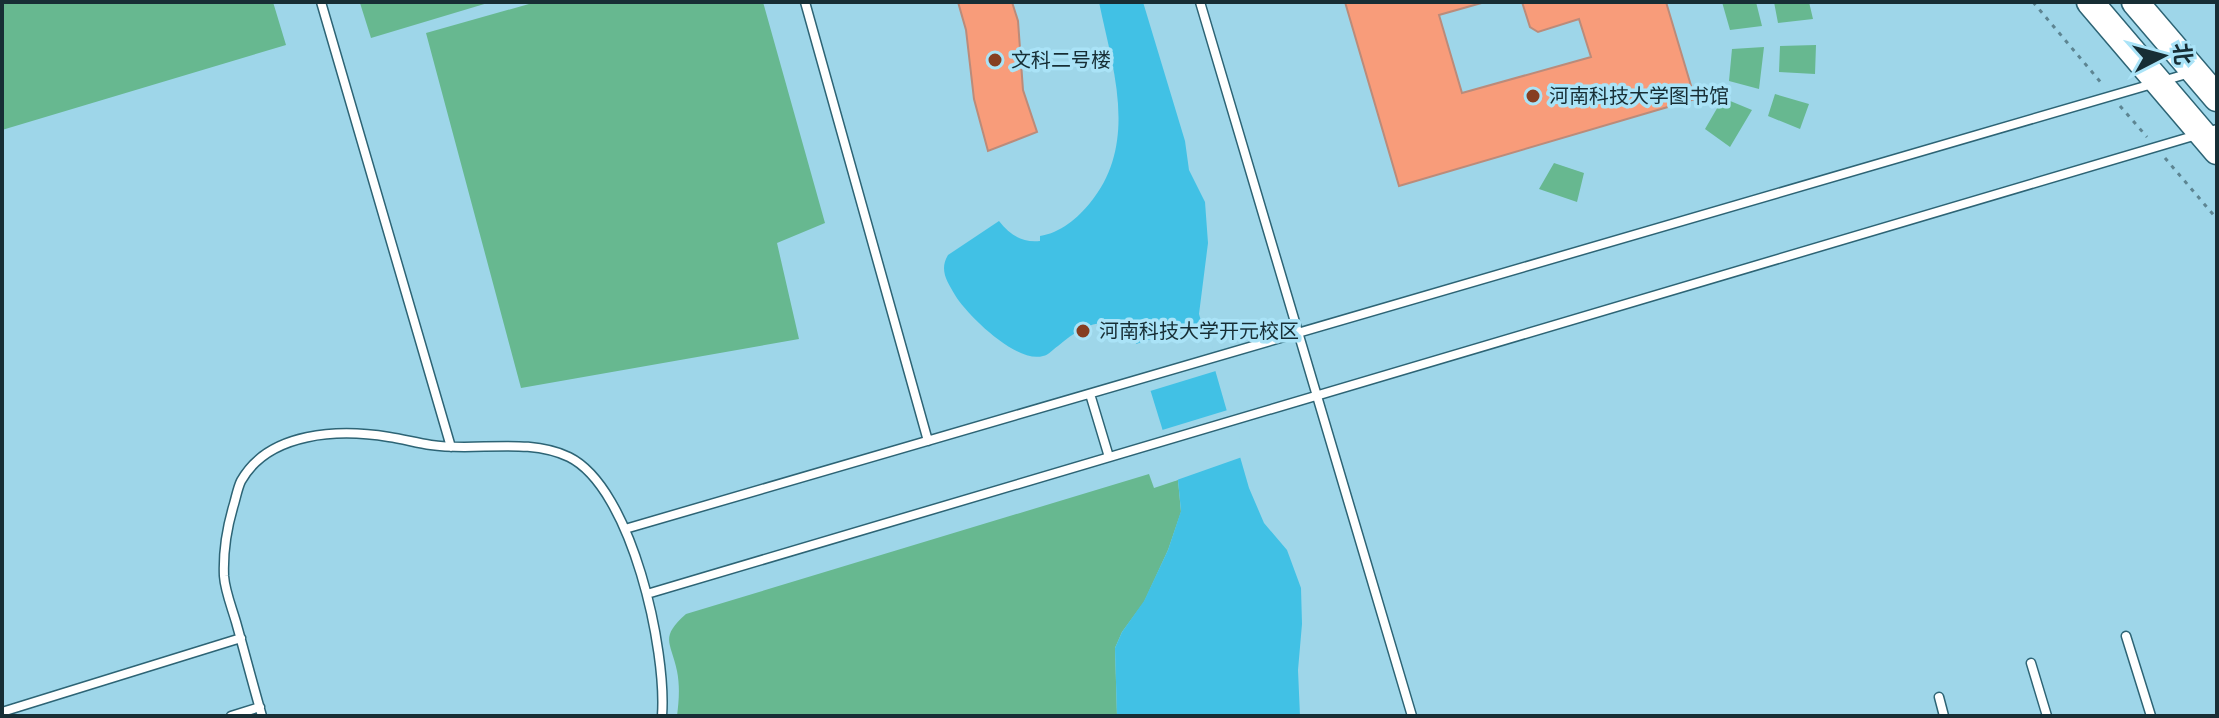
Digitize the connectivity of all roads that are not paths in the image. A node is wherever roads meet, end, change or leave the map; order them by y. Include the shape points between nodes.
1 (321, 2) edge
2 (805, 2) edge
3 (1200, 2) edge
4 (2090, 2) edge
5 (2135, 2) edge
6 (2194, 72) junction
7 (2158, 82) junction
8 (2217, 98) edge
9 (2212, 138) edge
10 (1298, 333) junction
11 (1090, 394) junction
12 (1317, 395) junction
13 (928, 441) junction
14 (451, 447) junction
15 (1109, 457) junction
16 (625, 529) junction
17 (647, 594) junction
18 (2126, 636) dead end
19 (241, 638) junction
20 (2031, 663) dead end
21 (1939, 697) dead end
22 (261, 711) edge
23 (2, 712) edge
24 (231, 716) edge
25 (662, 716) edge
26 (1412, 716) edge
27 (1944, 716) edge
28 (2047, 716) edge
29 (2151, 716) edge

1 - 14 lane
2 - 13 lane
3 - 10 lane
4 - 7 main road
5 - 6 main road
6 - 7 lane
6 - 8 main road
7 - 9 main road
7 - 10 lane
9 - 12 lane via 2156,147
10 - 11 lane
10 - 12 lane
11 - 13 lane
11 - 15 lane
12 - 15 lane
12 - 26 lane
13 - 16 lane
14 - 16 lane via 540,449 568,457 592,473
14 - 19 lane via 388,436 311,436 261,457 241,481 226,528 224,578
15 - 17 lane
16 - 17 lane
17 - 25 lane
18 - 29 lane
19 - 22 lane
19 - 23 lane
20 - 28 lane
21 - 27 lane
22 - 24 lane

